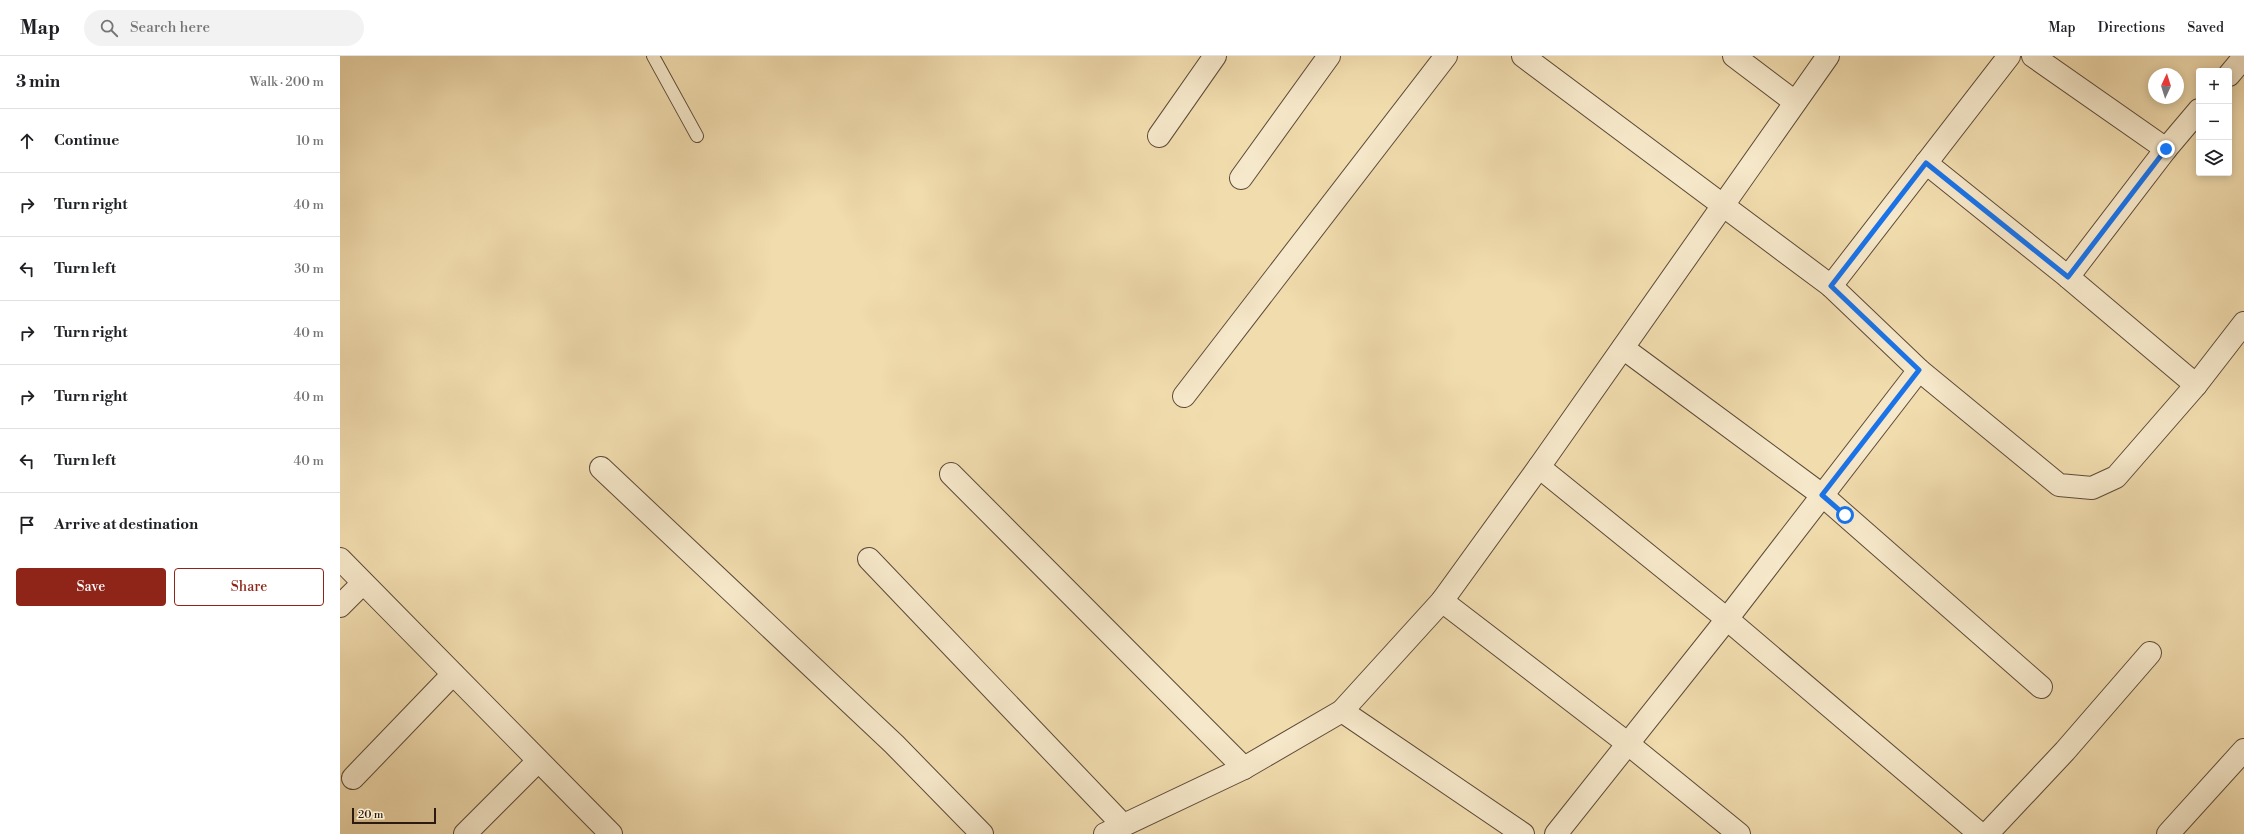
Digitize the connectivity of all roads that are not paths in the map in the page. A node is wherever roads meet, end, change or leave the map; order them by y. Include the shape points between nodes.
1 (653, 56) edge
2 (1215, 56) edge
3 (1329, 56) edge
4 (1446, 56) edge
5 (1523, 56) edge
6 (1734, 56) edge
7 (1828, 56) edge
8 (2009, 56) edge
9 (2033, 56) edge
10 (2244, 57) edge
11 (2232, 71) edge
12 (1795, 102) junction
13 (2196, 114) edge
14 (697, 136) dead end
15 (1158, 136) dead end
16 (2166, 149) junction
17 (1926, 163) junction
18 (1241, 178) dead end
19 (1723, 205) junction
20 (2068, 277) junction
21 (1831, 286) junction
22 (2244, 323) edge
23 (1623, 348) junction
24 (1919, 370) junction
25 (2196, 385) junction
26 (1184, 396) dead end
27 (1539, 467) junction
28 (601, 468) dead end
29 (951, 474) dead end
30 (1822, 495) junction
31 (340, 559) edge
32 (869, 559) dead end
33 (363, 583) junction
34 (1442, 602) junction
35 (340, 606) edge
36 (1727, 619) junction
37 (2150, 653) dead end
38 (453, 674) junction
39 (2041, 687) dead end
40 (1342, 711) junction
41 (1627, 744) junction
42 (2244, 750) edge
43 (538, 761) junction
44 (1244, 768) junction
45 (353, 778) dead end
46 (1114, 830) edge
47 (465, 834) edge
48 (611, 834) edge
49 (982, 834) edge
50 (1523, 834) edge
51 (1556, 834) edge
52 (1739, 834) edge
53 (1980, 834) edge
54 (1987, 834) edge
55 (2168, 834) edge

1 - 14 lane
2 - 15 street
3 - 18 street
4 - 26 street
5 - 19 street
6 - 12 street
7 - 12 street
8 - 17 street
9 - 16 street
10 - 11 street
12 - 19 street
13 - 16 street
16 - 20 street
17 - 20 street
17 - 21 street
19 - 21 street
19 - 23 street
20 - 25 street
21 - 24 street
22 - 25 street
23 - 27 street
23 - 30 street
24 - 25 street via 2059,485 2092,488 2116,477
24 - 30 street
27 - 34 street
27 - 36 street
28 - 49 street via 894,744
29 - 44 street
30 - 36 street
30 - 39 street
31 - 33 street
32 - 46 street
33 - 35 street
33 - 38 street
34 - 40 street
34 - 41 street
36 - 41 street
36 - 53 street
37 - 54 street via 2065,751
38 - 43 street
38 - 45 street
40 - 44 street
40 - 50 street
41 - 51 street
41 - 52 street
42 - 55 street
43 - 47 street
43 - 48 street
44 - 46 street

